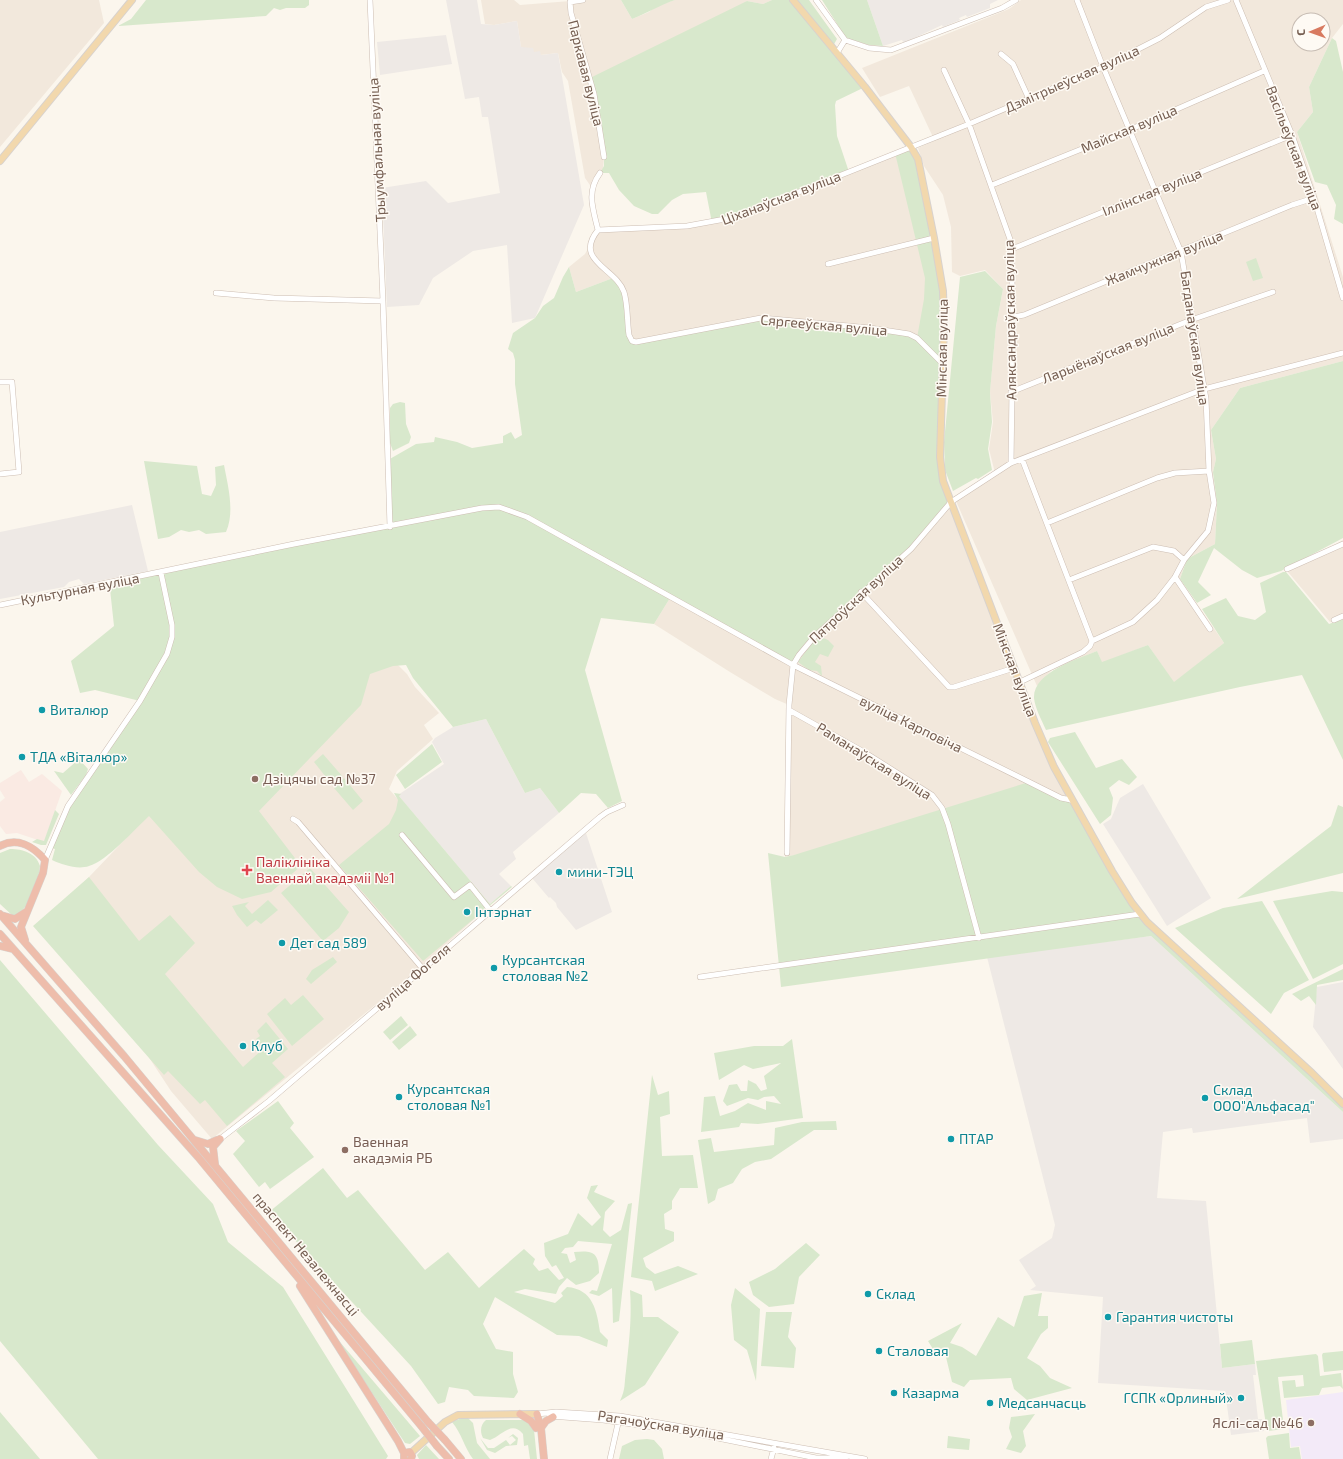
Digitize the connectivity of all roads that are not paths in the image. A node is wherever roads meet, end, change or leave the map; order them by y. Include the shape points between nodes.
1 (132, 0) edge
2 (370, 0) edge
3 (583, 0) edge
4 (793, 0) edge
5 (816, 0) edge
6 (1016, 0) edge
7 (1077, 0) edge
8 (1228, 0) edge
9 (1236, 0) edge
10 (845, 40) junction
11 (836, 53) junction
12 (1001, 54) dead end
13 (1103, 68) junction
14 (944, 70) dead end
15 (1264, 71) junction
16 (1028, 99) junction
17 (969, 124) junction
18 (1129, 130) junction
19 (1292, 135) junction
20 (911, 147) junction
21 (604, 157) dead end
22 (0, 161) edge
23 (600, 174) dead end
24 (992, 185) junction
25 (1154, 190) junction
26 (1314, 198) junction
27 (598, 230) junction
28 (934, 238) junction
29 (1012, 249) junction
30 (1181, 252) junction
31 (828, 264) dead end
32 (1273, 292) dead end
33 (216, 293) dead end
34 (1343, 298) edge
35 (384, 301) junction
36 (1013, 317) junction
37 (1191, 320) junction
38 (1343, 353) edge
39 (942, 363) junction
40 (0, 382) edge
41 (1204, 389) junction
42 (1011, 392) junction
43 (1022, 459) junction
44 (1011, 463) junction
45 (1209, 471) junction
46 (0, 474) edge
47 (950, 502) junction
48 (1047, 522) junction
49 (390, 526) junction
50 (1343, 544) edge
51 (1184, 560) junction
52 (1287, 569) dead end
53 (160, 573) junction
54 (1175, 577) junction
55 (1069, 580) junction
56 (861, 592) junction
57 (0, 605) edge
58 (1343, 616) edge
59 (1334, 620) dead end
60 (1210, 629) dead end
61 (1092, 641) junction
62 (793, 665) junction
63 (1014, 668) junction
64 (1020, 682) junction
65 (789, 710) junction
66 (1071, 800) junction
67 (623, 805) dead end
68 (293, 819) dead end
69 (402, 835) dead end
70 (0, 846) edge
71 (787, 853) dead end
72 (45, 860) junction
73 (490, 910) junction
74 (26, 912) junction
75 (0, 914) edge
76 (1140, 914) junction
77 (0, 934) edge
78 (979, 938) junction
79 (0, 946) edge
80 (28, 947) junction
81 (14, 950) junction
82 (423, 969) junction
83 (700, 977) dead end
84 (1343, 1104) edge
85 (193, 1139) junction
86 (220, 1139) junction
87 (216, 1166) junction
88 (286, 1264) junction
89 (520, 1414) junction
90 (537, 1414) junction
91 (553, 1417) junction
92 (619, 1419) junction
93 (539, 1428) junction
94 (777, 1444) junction
95 (772, 1450) junction
96 (779, 1452) junction
97 (408, 1456) edge
98 (851, 1457) junction
99 (449, 1459) edge
100 (461, 1459) edge
101 (540, 1459) edge
102 (544, 1459) edge
103 (610, 1459) edge
104 (771, 1459) edge
105 (778, 1459) edge
106 (865, 1459) edge

1 - 22 main road
2 - 35 street, Трыумфальная вуліца
3 - 21 street, Паркавая вуліца via 570,2 571,14 594,94
4 - 11 main road, Мінская вуліца
5 - 10 street
6 - 10 street via 1002,8 890,50 869,48
7 - 13 street, Багданаўская вуліца
8 - 13 street, Дзмітрыеўская вуліца via 1206,7 1160,38
9 - 15 street, Васільеўская вуліца
10 - 11 street
11 - 20 main road, Мінская вуліца
12 - 16 street via 1013,64
13 - 16 street, Дзмітрыеўская вуліца
13 - 18 street, Багданаўская вуліца
14 - 17 street, Аляксандраўская вуліца
15 - 18 street, Майская вуліца
15 - 19 street, Васільеўская вуліца
16 - 17 street, Дзмітрыеўская вуліца
17 - 20 street, Дзмітрыеўская вуліца
17 - 24 street, Аляксандраўская вуліца
18 - 24 street, Майская вуліца
18 - 25 street, Багданаўская вуліца
19 - 25 street, Іллінская вуліца
19 - 26 street, Васільеўская вуліца
20 - 27 street, Ціханаўская вуліца via 725,220 687,226
20 - 28 main road, Мінская вуліца via 918,159
23 - 27 street via 593,182 592,188 592,203
24 - 29 street, Аляксандраўская вуліца
25 - 29 street, Іллінская вуліца
25 - 30 street, Багданаўская вуліца
26 - 30 street, Жамчужная вуліца
26 - 34 street, Васільеўская вуліца
27 - 39 street, Сяргееўская вуліца via 592,237 590,246 593,258 624,291 629,335 632,341 761,318 909,334 917,338
28 - 31 street
28 - 39 main road, Мінская вуліца via 943,291
29 - 36 street, Аляксандраўская вуліца
30 - 36 street, Жамчужная вуліца via 1024,315
30 - 37 street, Багданаўская вуліца
32 - 37 street, Ларыёнаўская вуліца
33 - 35 street via 274,298
35 - 49 street, Трыумфальная вуліца
36 - 42 street, Аляксандраўская вуліца
37 - 41 street, Багданаўская вуліца
37 - 42 street, Ларыёнаўская вуліца
38 - 41 street, Пятроўская вуліца
39 - 47 main road, Мінская вуліца via 940,466
40 - 46 street via 12,382 19,472
41 - 43 street, Пятроўская вуліца
41 - 45 street, Багданаўская вуліца
42 - 44 street, Аляксандраўская вуліца
43 - 44 street, Пятроўская вуліца
43 - 48 street
44 - 47 street, Пятроўская вуліца
45 - 48 street via 1175,473 1157,478
45 - 51 street, Багданаўская вуліца via 1214,503 1211,525 1205,537
47 - 56 street, Пятроўская вуліца via 911,549
47 - 63 main road, Мінская вуліца
48 - 55 street
49 - 53 street, Культурная вуліца
49 - 62 street, вуліца Карповіча via 482,508 508,509 527,517
50 - 52 street
51 - 54 street, Багданаўская вуліца
51 - 55 street via 1174,551 1153,547
53 - 57 street, Культурная вуліца
53 - 72 street via 172,625 172,637 167,654 140,701 68,806
54 - 60 street
54 - 61 street, Багданаўская вуліца via 1140,616 1126,626
55 - 61 street
56 - 62 street, Пятроўская вуліца via 814,636
56 - 63 street via 949,687
58 - 59 street
61 - 64 street via 1083,652
62 - 65 street, Пятроўская вуліца
62 - 66 street, вуліца Карповіча via 1061,798
63 - 64 main road, Мінская вуліца
64 - 66 main road, Мінская вуліца via 1054,767
65 - 71 street, Пятроўская вуліца
65 - 78 street, Раманаўская вуліца via 864,752 932,795 938,802 948,824
66 - 76 main road, Мінская вуліца
67 - 73 street, вуліца Фогеля via 605,813
68 - 82 street via 337,866
69 - 73 street via 454,897 470,885
70 - 72 highway via 8,842 17,842 34,849
72 - 74 highway via 43,873
73 - 82 street, вуліца Фогеля
74 - 75 highway via 15,919
74 - 80 highway via 21,927
75 - 80 highway, праспект Незалежнасці
76 - 78 street
76 - 84 main road, Мінская вуліца via 1153,929
77 - 81 highway, праспект Незалежнасці
78 - 83 street
79 - 81 highway
80 - 85 highway, праспект Незалежнасці
81 - 88 highway, праспект Незалежнасці via 198,1157
82 - 86 street, вуліца Фогеля via 269,1101
85 - 86 highway via 211,1144
85 - 87 highway, праспект Незалежнасці
86 - 87 highway via 213,1150
87 - 100 highway, праспект Незалежнасці, bridge
88 - 97 highway
88 - 99 highway, праспект Незалежнасці, bridge
89 - 90 main road, Рагачоўская вуліца
89 - 93 highway
89 - 97 main road, Рагачоўская вуліца via 458,1415 446,1422
90 - 91 street
90 - 92 street, Рагачоўская вуліца via 556,1412
90 - 93 highway
91 - 92 street
91 - 93 highway
92 - 94 street, Рагачоўская вуліца
92 - 95 street, Рагачоўская вуліца
92 - 103 street
93 - 101 highway
93 - 102 highway
94 - 95 street
94 - 96 street
94 - 98 street, Рагачоўская вуліца
95 - 96 street, Рагачоўская вуліца
95 - 104 street
96 - 98 street, Рагачоўская вуліца via 816,1458
96 - 105 street
98 - 106 street, Рагачоўская вуліца

